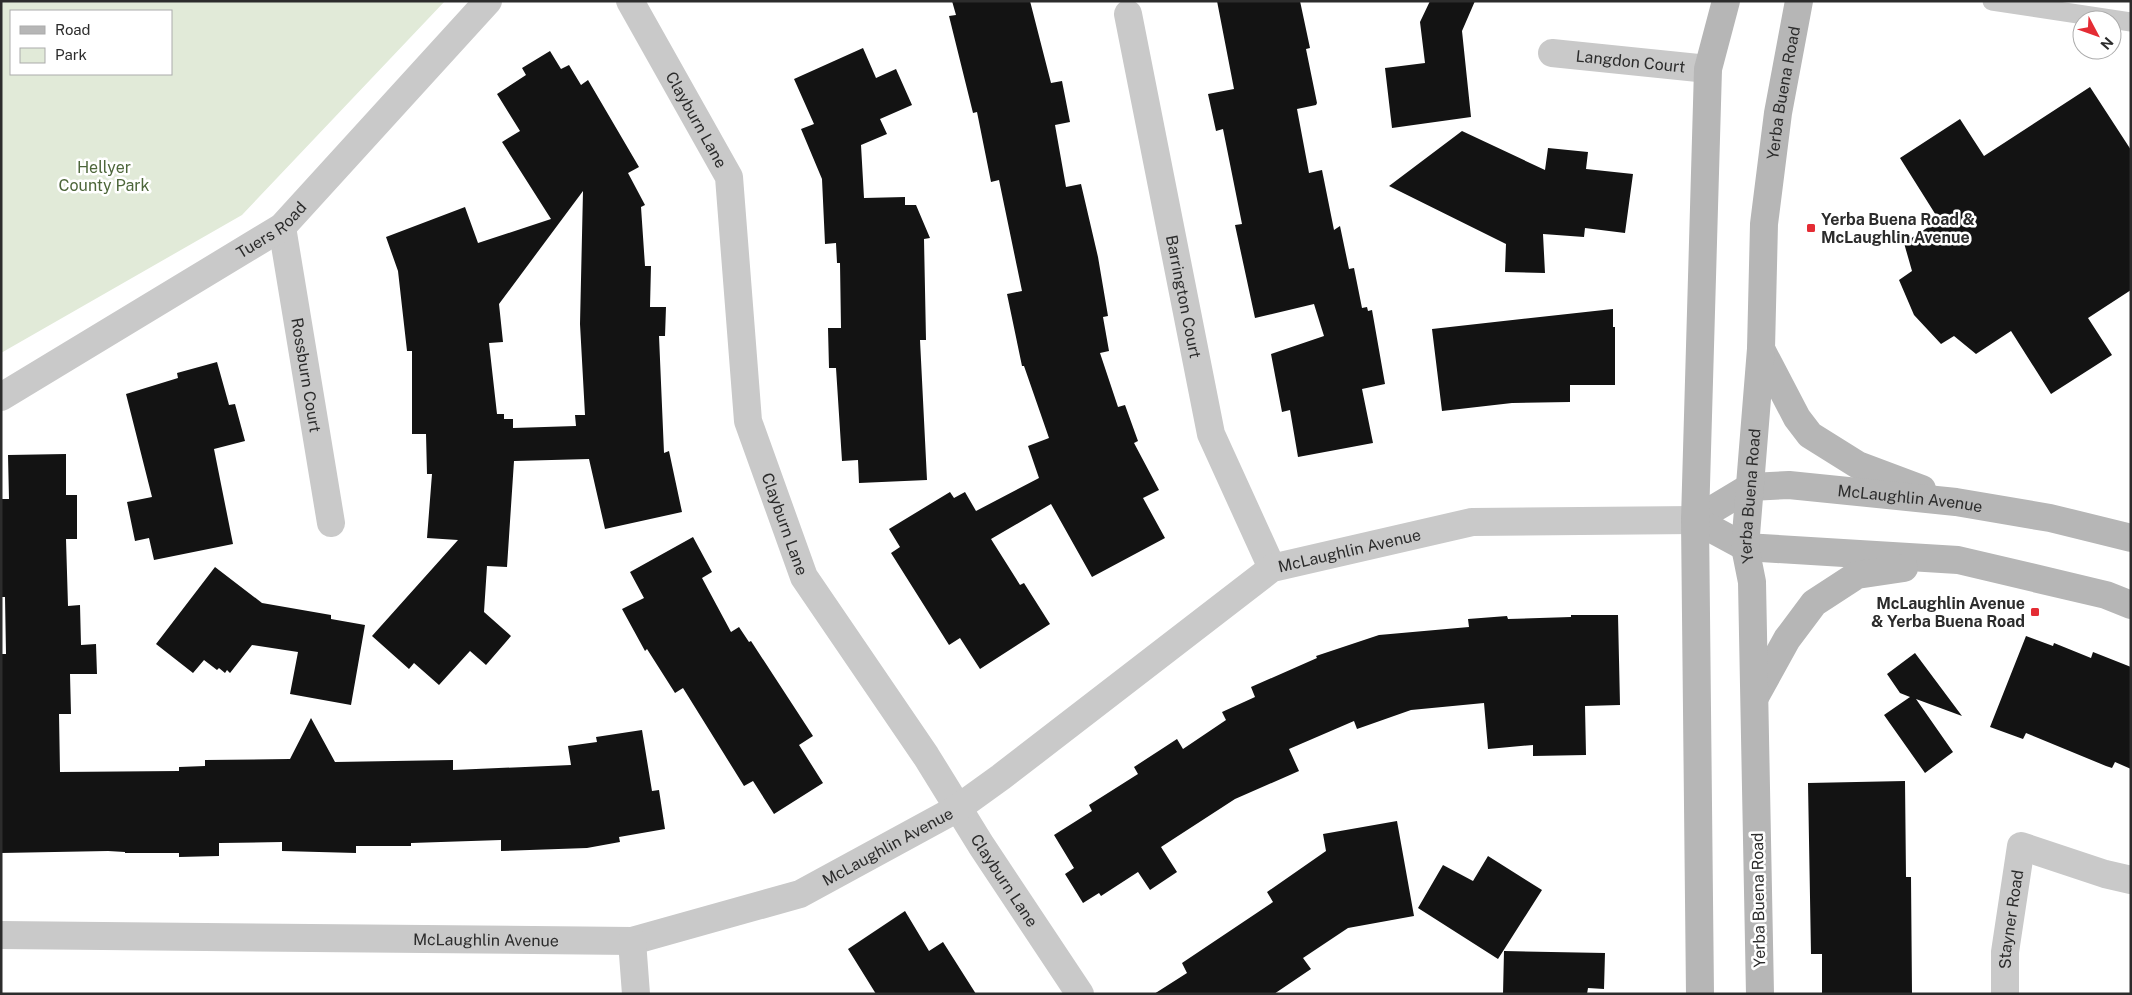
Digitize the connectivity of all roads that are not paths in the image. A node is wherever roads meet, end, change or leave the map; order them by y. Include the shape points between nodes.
1 (488, 1) edge
2 (630, 1) edge
3 (1726, 1) edge
4 (1799, 1) edge
5 (1992, 1) edge
6 (1128, 14) dead end
7 (2131, 22) edge
8 (1552, 53) dead end
9 (1708, 69) junction
10 (282, 227) junction
11 (1761, 349) junction
12 (1, 397) edge
13 (1750, 487) junction
14 (1956, 502) junction
15 (1695, 520) junction
16 (331, 524) dead end
17 (2131, 538) edge
18 (1746, 547) junction
19 (1958, 560) junction
20 (1272, 568) junction
21 (2131, 605) edge
22 (1754, 698) junction
23 (958, 808) junction
24 (2131, 880) edge
25 (1, 935) edge
26 (632, 941) junction
27 (636, 994) edge
28 (1080, 994) edge
29 (1700, 994) edge
30 (1760, 994) edge
31 (2005, 994) edge

1 - 10 street, Tuers Road
2 - 23 street, Clayburn Lane via 729,177 748,421 804,577
3 - 9 main road
4 - 11 main road, Yerba Buena Road via 1778,113 1764,224
5 - 7 lane
6 - 20 street, Barrington Court via 1211,434
8 - 9 street, Langdon Court
9 - 15 main road
10 - 12 street, Tuers Road
10 - 16 street, Rossburn Court
11 - 13 main road, Yerba Buena Road
11 - 14 main road via 1797,418 1810,434 1858,465
13 - 14 main road, McLaughlin Avenue via 1789,485
13 - 15 main road, McLaughlin Avenue
13 - 18 main road, Yerba Buena Road
14 - 17 main road, McLaughlin Avenue via 2050,518
15 - 18 main road, McLaughlin Avenue
15 - 20 street, McLaughlin Avenue via 1472,522
15 - 29 main road
18 - 19 main road, McLaughlin Avenue
18 - 22 main road, Yerba Buena Road via 1752,582
19 - 21 main road, McLaughlin Avenue via 2106,595
19 - 22 main road via 1857,575 1814,603 1787,639
20 - 23 street, McLaughlin Avenue
22 - 30 main road, Yerba Buena Road
23 - 26 street, McLaughlin Avenue via 800,894
23 - 28 street, Clayburn Lane
24 - 31 street, Stayner Road via 2021,846 2005,952
25 - 26 street, McLaughlin Avenue
26 - 27 street

